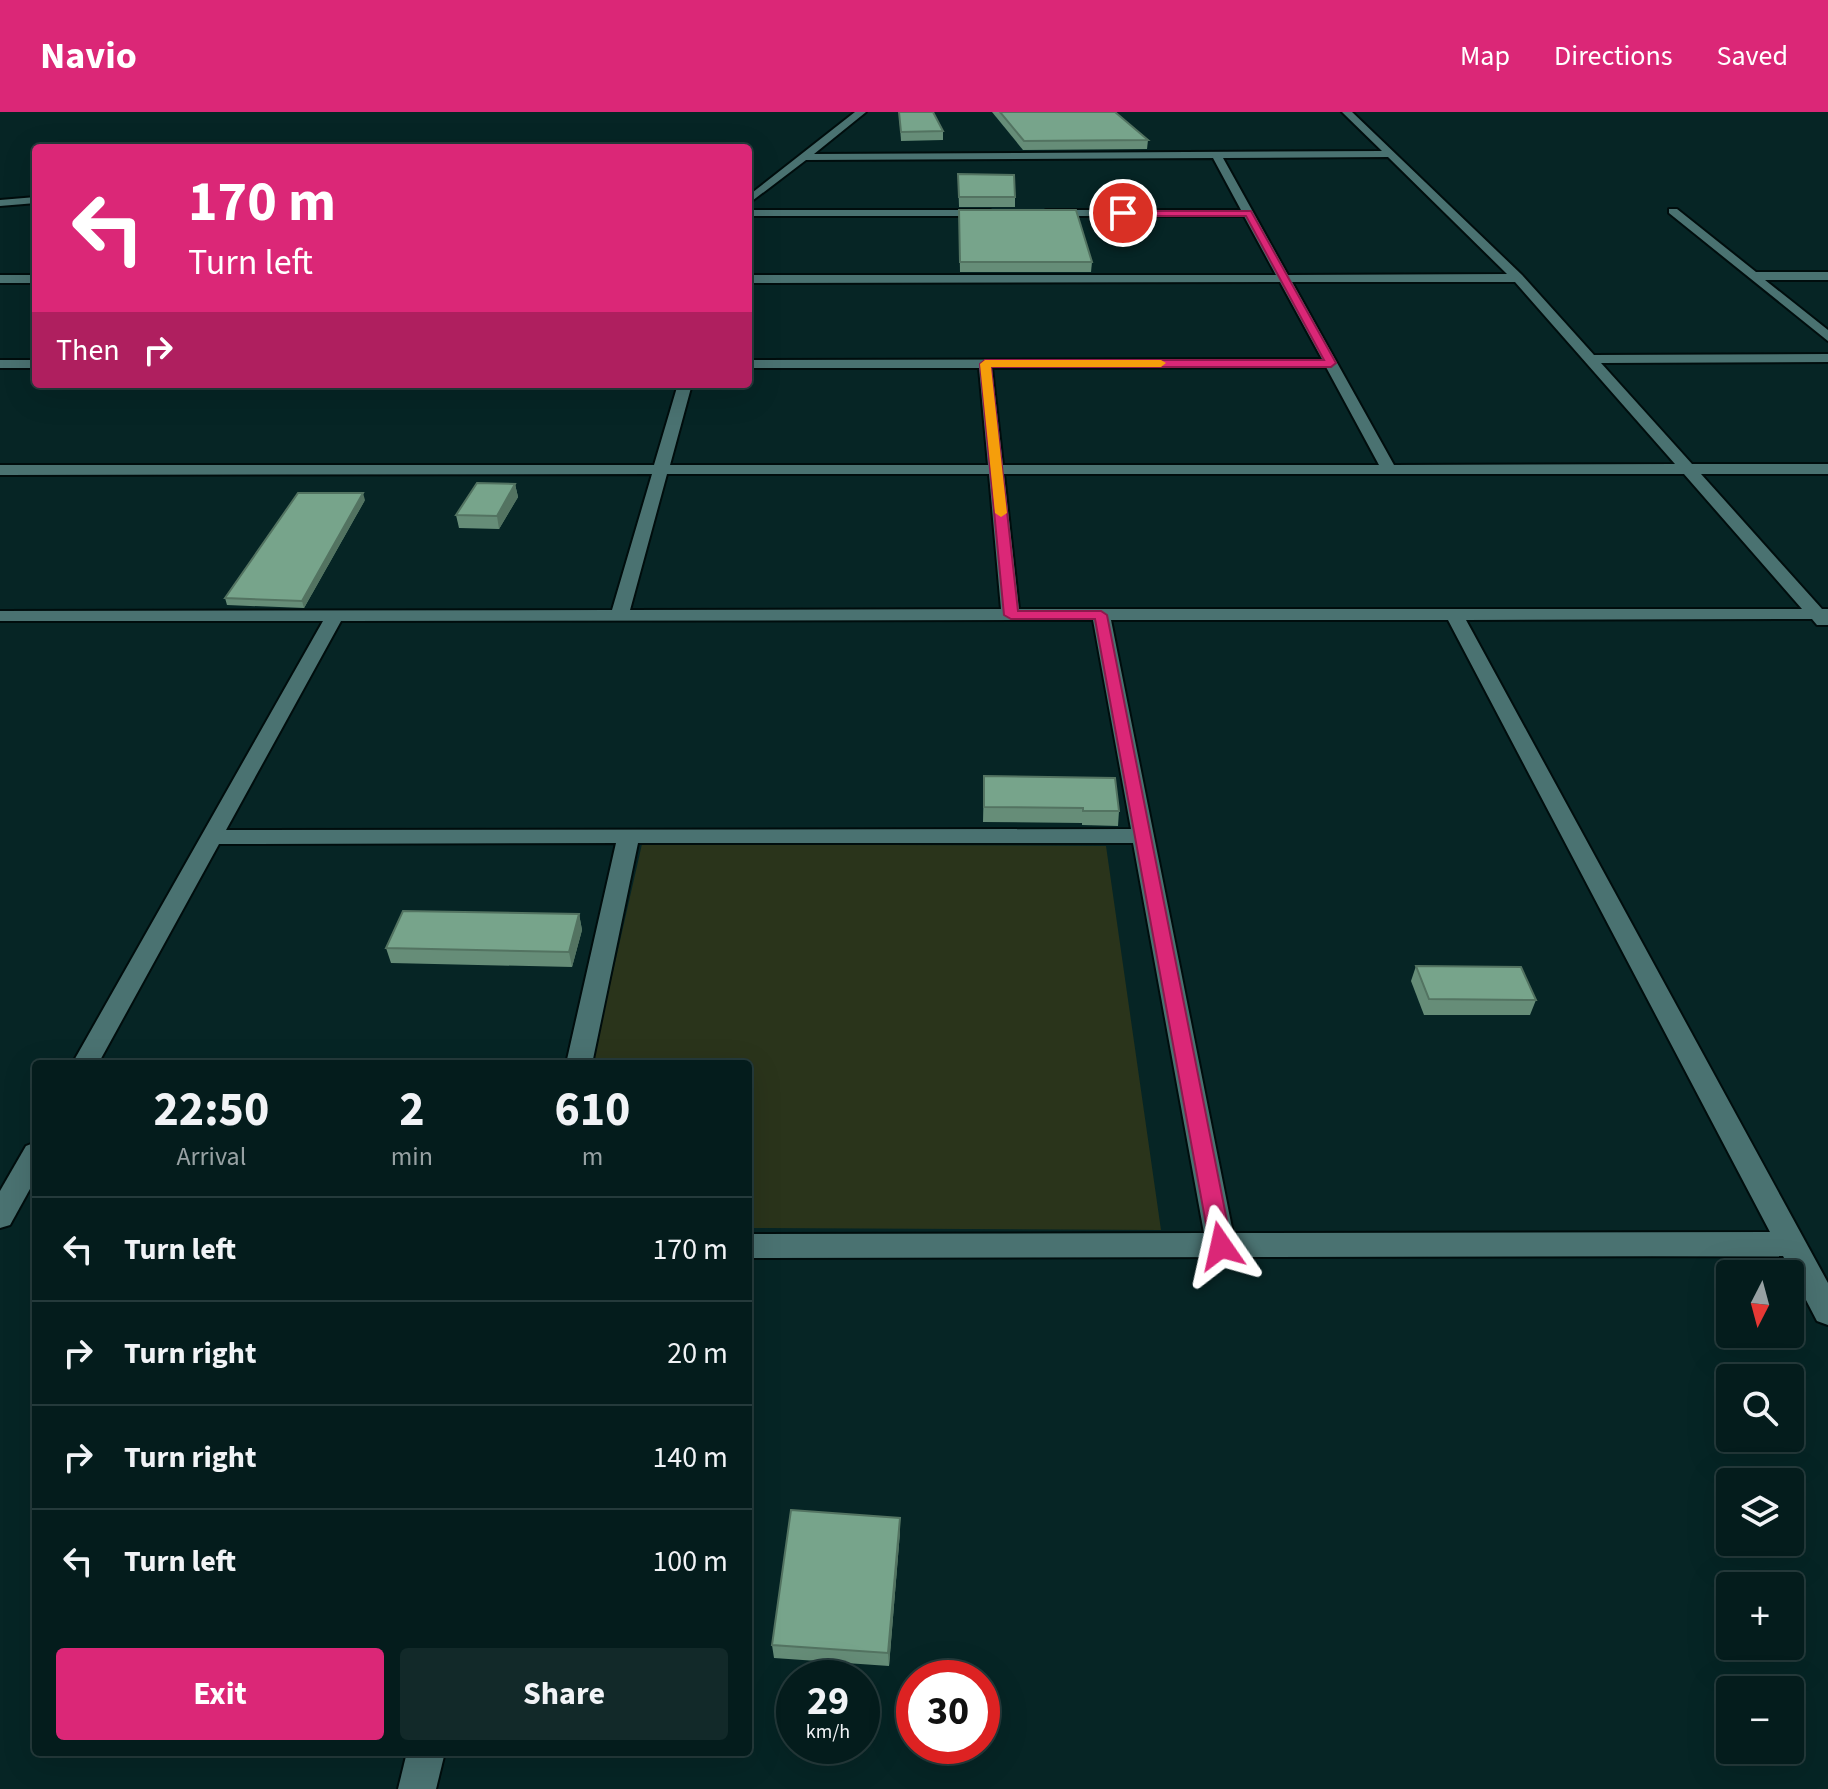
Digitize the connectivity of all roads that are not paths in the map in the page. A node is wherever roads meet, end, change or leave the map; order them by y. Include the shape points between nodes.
1 (861, 112) edge
2 (1347, 112) edge
3 (1391, 154) junction
4 (1216, 155) junction
5 (806, 157) junction
6 (752, 198) edge
7 (32, 200) edge
8 (0, 203) edge
9 (1673, 211) dead end
10 (752, 213) edge
11 (998, 213) edge
12 (1030, 213) edge
13 (1248, 213) junction
14 (1753, 276) junction
15 (1828, 276) edge
16 (1284, 278) junction
17 (1518, 278) junction
18 (0, 279) edge
19 (32, 279) edge
20 (752, 279) edge
21 (1828, 337) edge
22 (1828, 358) edge
23 (1589, 359) junction
24 (1331, 363) junction
25 (0, 364) edge
26 (32, 364) edge
27 (752, 364) edge
28 (985, 364) junction
29 (684, 388) edge
30 (996, 469) junction
31 (1389, 469) junction
32 (1687, 469) junction
33 (1828, 469) edge
34 (0, 470) edge
35 (661, 470) junction
36 (1454, 614) junction
37 (620, 615) junction
38 (1011, 615) junction
39 (1101, 615) junction
40 (0, 616) edge
41 (335, 616) junction
42 (1824, 618) edge
43 (629, 836) junction
44 (1143, 836) junction
45 (212, 837) junction
46 (87, 1060) edge
47 (580, 1060) edge
48 (32, 1160) edge
49 (0, 1217) edge
50 (1791, 1244) junction
51 (752, 1246) edge
52 (1221, 1246) junction
53 (1828, 1312) edge
54 (425, 1756) edge
55 (417, 1789) edge

1 - 5 street
2 - 3 street
3 - 4 street
3 - 17 street
4 - 5 street
4 - 13 street
5 - 6 street
7 - 8 street
9 - 14 street
10 - 11 street
12 - 13 street
13 - 16 street
14 - 15 street
14 - 21 street
16 - 17 street
16 - 20 street
16 - 24 street
17 - 23 street
18 - 19 street
22 - 23 street
23 - 32 street
24 - 28 street
24 - 31 street
25 - 26 street
27 - 28 street
28 - 30 street
29 - 35 street
30 - 31 street
30 - 35 street
30 - 38 street
31 - 32 street
32 - 33 street
32 - 42 street
34 - 35 street
35 - 37 street
36 - 39 street
36 - 42 street
36 - 50 street
37 - 38 street
37 - 41 street
38 - 39 street
39 - 44 street
40 - 41 street
41 - 45 street
43 - 44 street
43 - 45 street
43 - 47 street
44 - 52 street
45 - 46 street
48 - 49 street
50 - 52 street
50 - 53 street
51 - 52 street
54 - 55 street

